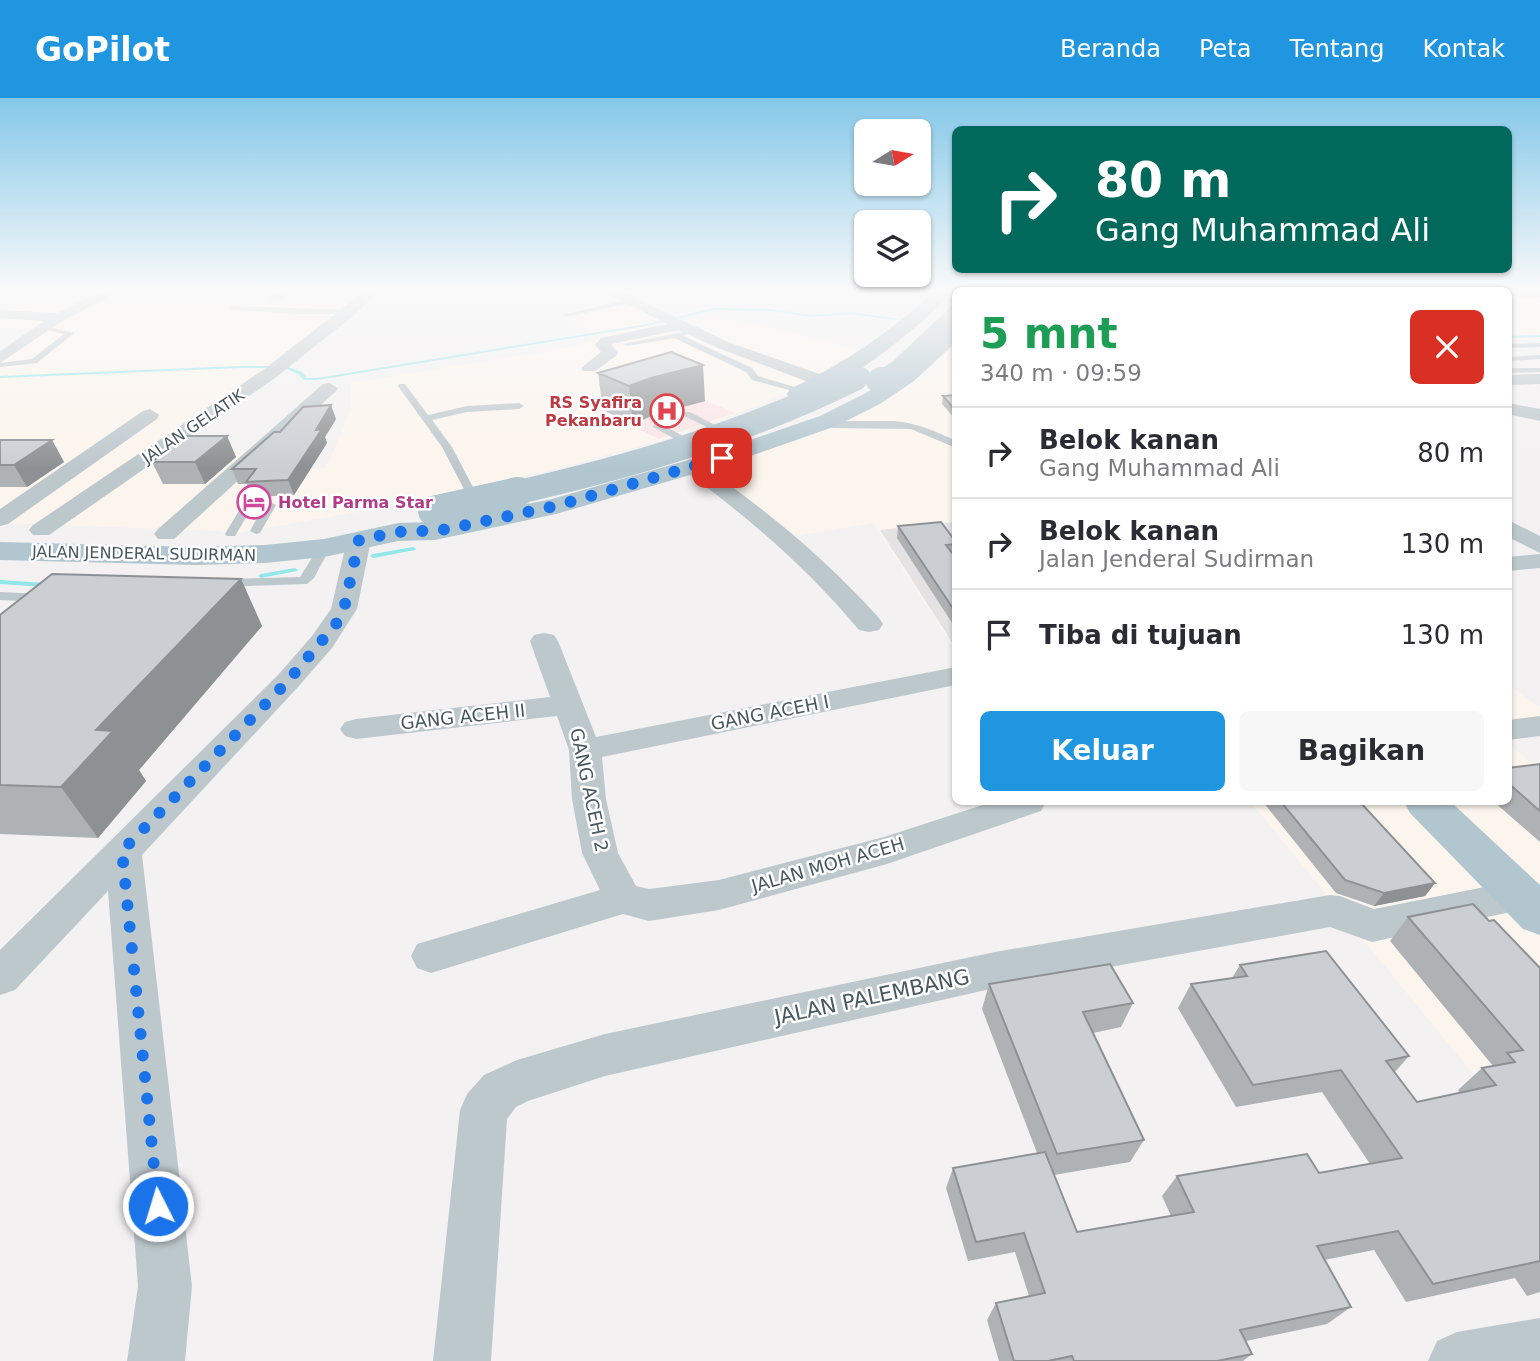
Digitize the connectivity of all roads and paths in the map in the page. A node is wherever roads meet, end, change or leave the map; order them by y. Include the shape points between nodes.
1 (48, 350) edge
2 (297, 350) edge
3 (607, 350) edge
4 (717, 350) edge
5 (736, 350) edge
6 (877, 350) joint
7 (892, 350) edge
8 (923, 350) edge
9 (1540, 357) edge
10 (1512, 359) edge
11 (941, 363) edge
12 (0, 365) edge
13 (589, 368) dead end
14 (1540, 370) edge
15 (1512, 371) edge
16 (1540, 379) edge
17 (1512, 380) edge
18 (402, 386) dead end
19 (814, 386) junction
20 (329, 388) dead end
21 (877, 397) junction
22 (519, 407) dead end
23 (1512, 410) edge
24 (150, 415) dead end
25 (1540, 415) edge
26 (426, 418) junction
27 (666, 418) dead end
28 (821, 424) junction
29 (685, 427) junction
30 (952, 444) edge
31 (692, 467) junction
32 (471, 493) junction
33 (436, 516) junction
34 (0, 519) edge
35 (0, 527) edge
36 (1512, 529) edge
37 (41, 530) junction
38 (398, 532) junction
39 (166, 534) junction
40 (324, 535) junction
41 (359, 540) junction
42 (1540, 546) edge
43 (0, 551) edge
44 (1540, 561) edge
45 (1512, 564) edge
46 (210, 583) edge
47 (0, 596) edge
48 (43, 598) edge
49 (869, 624) dead end
50 (544, 641) dead end
51 (952, 677) edge
52 (570, 705) junction
53 (1540, 726) edge
54 (356, 729) dead end
55 (1512, 730) edge
56 (585, 750) junction
57 (1020, 805) edge
58 (1428, 805) edge
59 (122, 851) junction
60 (623, 899) junction
61 (1530, 905) edge
62 (431, 956) dead end
63 (0, 977) edge
64 (1540, 1347) edge
65 (156, 1361) edge
66 (462, 1361) edge
67 (1457, 1361) edge

1 - 12 lane via 34,361
2 - 37 street, JALAN GELATIK via 275,370
3 - 13 street via 610,353
4 - 19 lane via 755,378
5 - 19 street
6 - 11 main road
6 - 19 main road, JALAN JENDERAL SUDIRMAN
7 - 33 main road, bridge via 867,372 789,411 627,466
8 - 33 main road, bridge via 854,396 726,447 606,482
9 - 10 lane
11 - 21 main road, JALAN JENDERAL SUDIRMAN via 907,377
14 - 15 lane
16 - 17 street
18 - 26 lane
19 - 21 main road via 852,377 872,379 881,385
19 - 29 main road, JALAN JENDERAL SUDIRMAN via 716,428
20 - 39 street
21 - 28 main road, JALAN JENDERAL SUDIRMAN
22 - 26 lane via 467,409
23 - 25 street
24 - 34 street
26 - 32 lane
27 - 29 lane via 656,425
28 - 30 lane via 907,425
28 - 31 main road, JALAN JENDERAL SUDIRMAN
29 - 32 main road, JALAN JENDERAL SUDIRMAN via 578,469
31 - 38 main road, JALAN JENDERAL SUDIRMAN via 556,506 442,530
31 - 49 street via 790,541 835,583
32 - 40 main road, JALAN JENDERAL SUDIRMAN
33 - 38 main road
33 - 40 main road via 355,525
35 - 37 main road, JALAN JENDERAL SUDIRMAN
36 - 42 street
37 - 39 main road, JALAN JENDERAL SUDIRMAN
38 - 41 main road, JALAN JENDERAL SUDIRMAN
39 - 40 main road, JALAN JENDERAL SUDIRMAN
40 - 41 main road, JALAN JENDERAL SUDIRMAN
40 - 43 main road, JALAN JENDERAL SUDIRMAN via 265,554
40 - 46 lane via 303,581
41 - 59 street via 344,609 336,624 288,681
44 - 45 street
47 - 48 lane
50 - 52 street, GANG ACEH 2
51 - 56 street, GANG ACEH I
52 - 54 street, GANG ACEH II
52 - 56 street, GANG ACEH 2
53 - 55 street
56 - 60 street, GANG ACEH 2 via 600,853
57 - 60 street, JALAN MOH ACEH via 887,850 719,895 649,905
58 - 61 main road
59 - 63 street
59 - 65 street via 165,1286
60 - 62 street
61 - 66 street, JALAN PALEMBANG via 1373,926 1330,911 995,970 605,1055 517,1082 489,1101 482,1121
64 - 67 street

